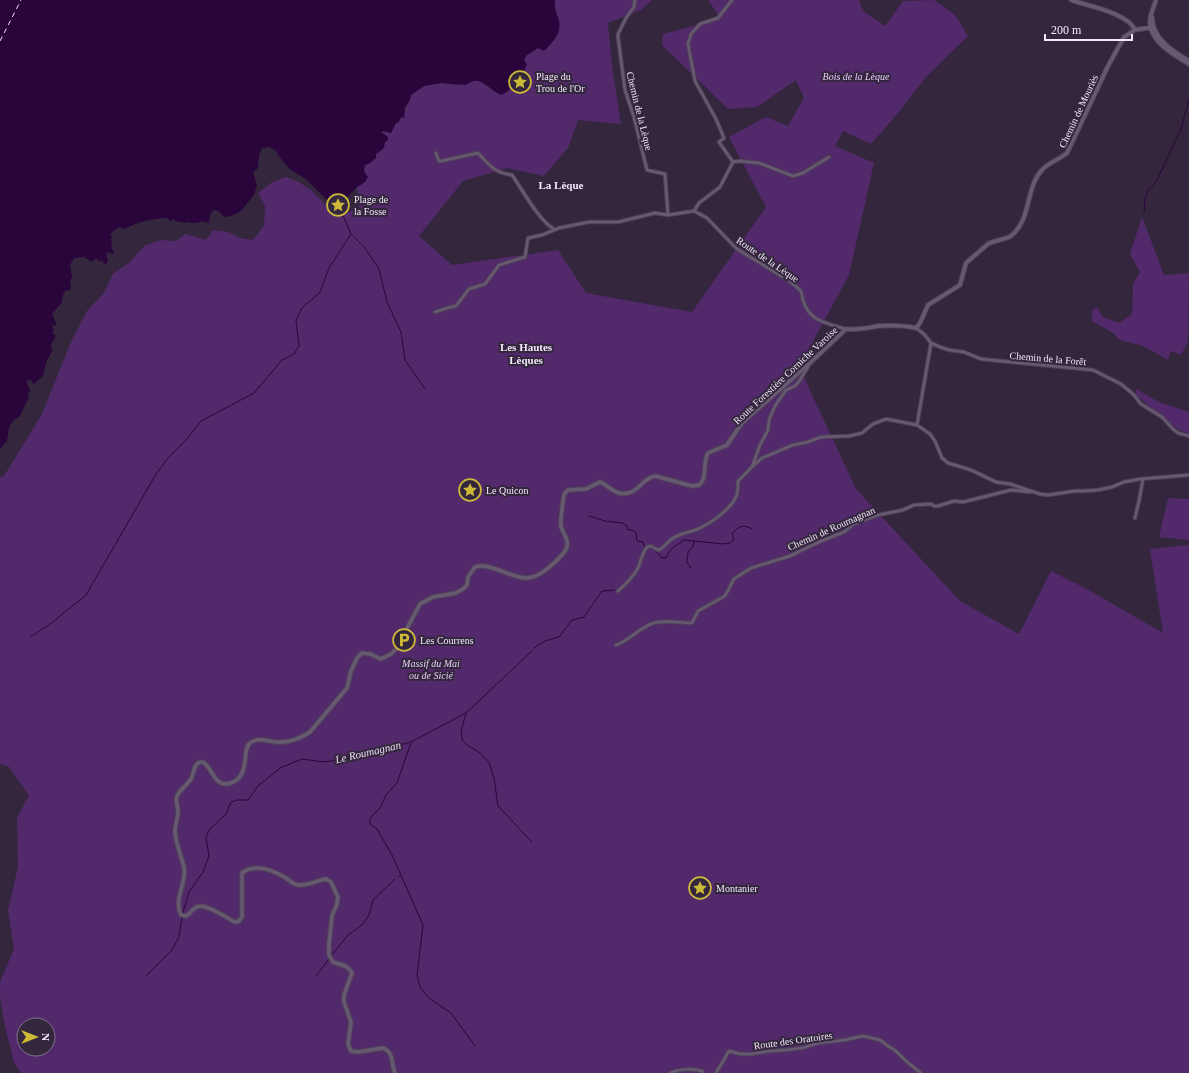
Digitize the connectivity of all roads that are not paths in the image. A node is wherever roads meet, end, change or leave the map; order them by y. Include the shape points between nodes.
1 (635, 0) edge
2 (732, 0) edge
3 (1071, 0) edge
4 (1156, 0) edge
5 (1152, 27) junction
6 (1135, 30) junction
7 (1189, 61) edge
8 (1189, 64) edge
9 (436, 153) dead end
10 (829, 156) dead end
11 (733, 162) junction
12 (694, 211) junction
13 (668, 215) junction
14 (554, 229) junction
15 (435, 312) dead end
16 (916, 328) junction
17 (846, 329) junction
18 (931, 342) junction
19 (810, 364) junction
20 (917, 425) junction
21 (1189, 436) edge
22 (752, 467) junction
23 (1189, 475) edge
24 (1143, 479) junction
25 (1033, 492) junction
26 (1135, 518) dead end
27 (618, 591) dead end
28 (616, 645) dead end
29 (395, 1073) edge
30 (670, 1073) edge
31 (703, 1073) edge
32 (716, 1073) edge
33 (921, 1073) edge

1 - 13 street, Chemin de la Lèque via 634,7 618,34 621,64 625,90 647,170 662,172 666,177
2 - 11 street via 718,18 700,24 691,34 688,44 695,81 724,138 719,142
3 - 6 street via 1116,15 1130,22
4 - 5 street via 1150,18
5 - 6 street
5 - 7 street via 1161,40
5 - 8 street via 1153,34 1162,44
6 - 16 street, Chemin de Mouriès via 1119,44 1067,153 1040,171 1025,218 1018,228 1010,237 992,241 966,263 960,285 928,305
9 - 14 street via 441,161 478,153 498,172 512,175 536,211 549,227
10 - 11 street via 804,173 793,176 759,163 740,160
11 - 12 street via 720,187 699,203
12 - 13 street
12 - 17 street, Route de la Lèque via 707,218 737,249 791,282 801,291 806,310 812,316
13 - 14 street via 655,214 618,222 589,222
14 - 15 street via 528,238 525,257 499,264 485,284 469,289 456,306
16 - 17 street via 890,325
16 - 18 street, Chemin de la Forêt
17 - 19 street, Route Forestière Corniche Varoise
18 - 20 street
18 - 21 street, Chemin de la Forêt via 981,360 1093,370 1121,384 1141,404 1162,417 1178,433
19 - 22 street via 795,386 786,390 775,406
19 - 29 street, Route Forestière Corniche Varoise via 742,423 727,445 708,453 701,484 692,486 655,476 629,493 616,492 600,482 586,489 568,490 564,495 561,526 567,540 567,548 548,568 535,577 524,578 485,566 475,567 463,589 456,593 433,597 420,604 391,654 381,659 362,653 351,671 347,688 310,732 284,742 256,740 249,743 246,747 243,771 235,781 226,784 216,780 207,765 200,762 177,796 175,833 184,869 178,903 181,915 186,916 199,906 210,908 236,922 240,921 242,873 248,868 271,871 301,886 326,879 331,882 338,897 330,927 329,955 333,962 350,968 352,973 344,995 351,1022 348,1044 351,1051 358,1052 386,1049 391,1054
20 - 22 street via 886,419 873,424 862,433 821,437 793,445 762,458
20 - 25 street via 930,434 944,461 996,482
22 - 27 street via 738,481 738,493 727,509 700,528 676,536 661,549 647,547 638,568
23 - 24 street
24 - 25 street via 1084,491 1048,495
24 - 26 street
25 - 28 street, Chemin de Roumagnan via 1012,490 963,502 954,501 938,506 922,504 878,515 790,556 751,568 734,579 725,596 698,611 692,623 650,624
30 - 31 street via 699,1069
32 - 33 street, Route des Oratoires via 728,1051 750,1054 786,1050 863,1036 880,1040

